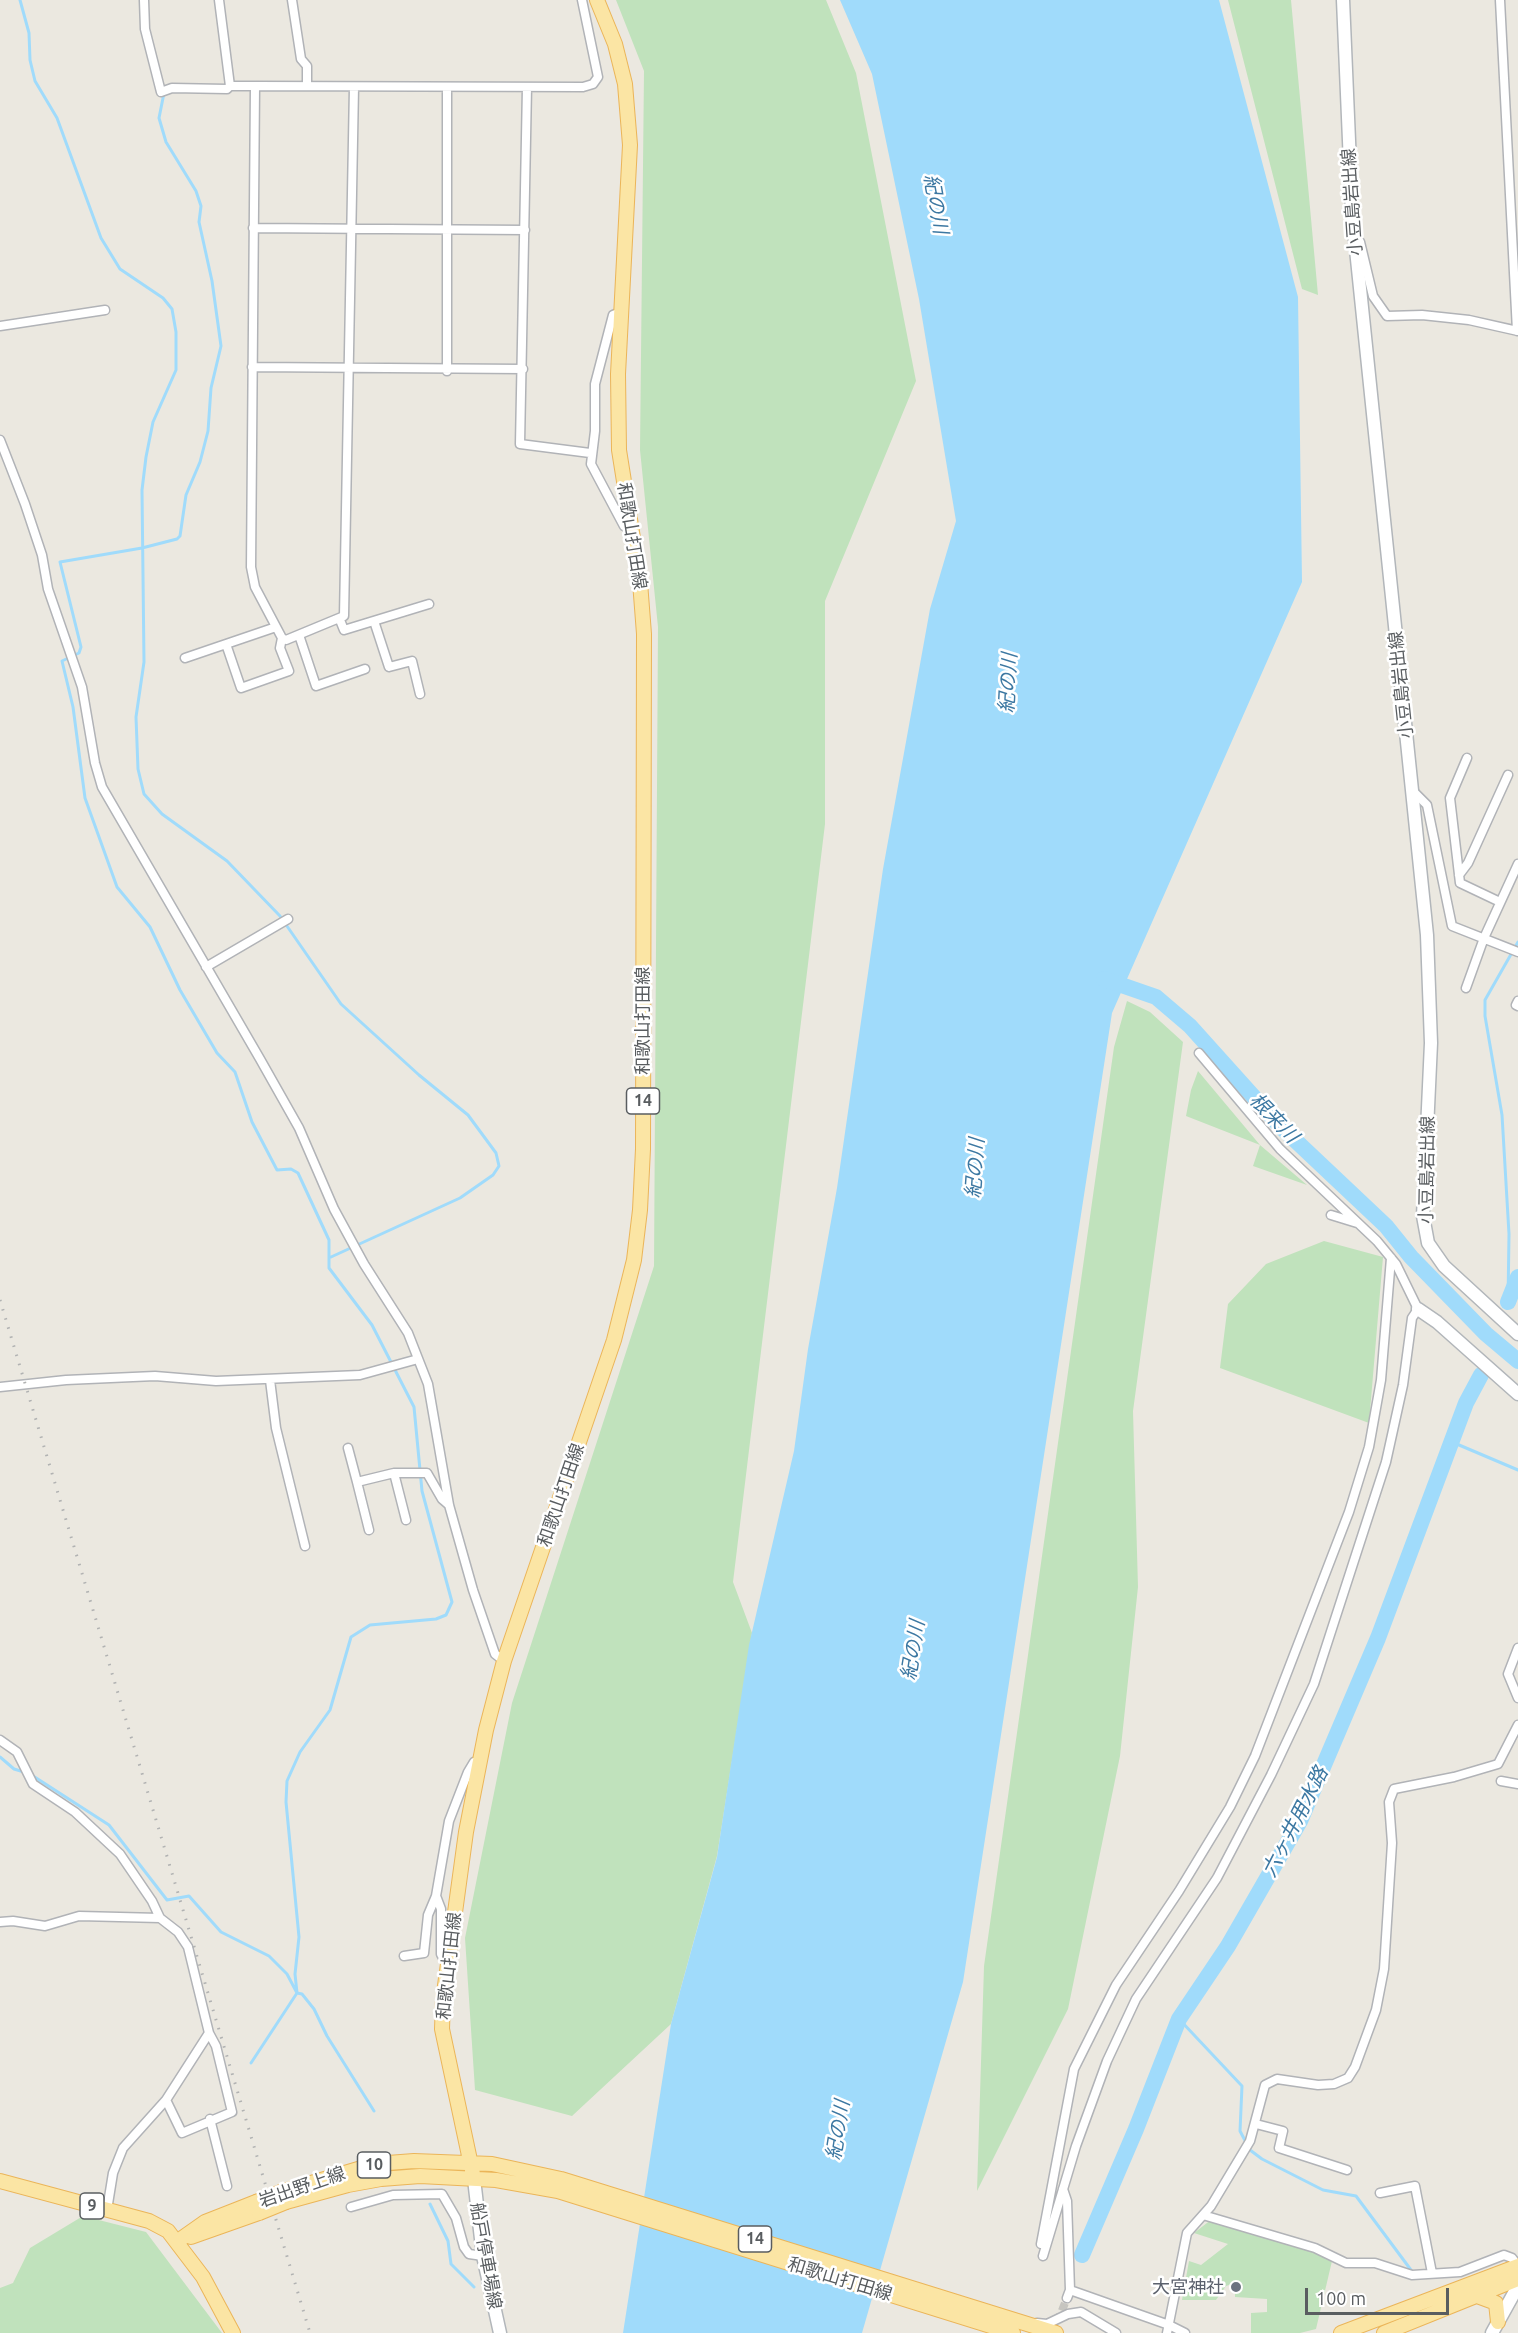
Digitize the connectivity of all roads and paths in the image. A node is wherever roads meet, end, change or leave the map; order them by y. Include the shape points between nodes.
1 (144, 0) edge
2 (219, 0) edge
3 (292, 0) edge
4 (582, 0) edge
5 (597, 0) edge
6 (1343, 0) edge
7 (1500, 0) edge
8 (230, 86) junction
9 (255, 86) junction
10 (307, 86) junction
11 (354, 87) junction
12 (447, 87) junction
13 (527, 87) junction
14 (1352, 211) junction
15 (253, 228) junction
16 (351, 229) junction
17 (447, 230) junction
18 (525, 230) junction
19 (105, 310) dead end
20 (621, 312) junction
21 (0, 326) edge
22 (1518, 331) edge
23 (252, 367) junction
24 (349, 369) junction
25 (523, 369) junction
26 (447, 371) junction
27 (0, 440) edge
28 (590, 453) junction
29 (630, 528) junction
30 (429, 604) dead end
31 (340, 620) junction
32 (374, 621) junction
33 (276, 627) junction
34 (299, 635) junction
35 (282, 638) junction
36 (226, 644) junction
37 (185, 658) dead end
38 (365, 669) dead end
39 (420, 694) dead end
40 (1467, 758) dead end
41 (1508, 775) dead end
42 (1412, 790) junction
43 (1518, 864) edge
44 (1459, 875) junction
45 (1500, 902) junction
46 (288, 919) dead end
47 (1484, 938) junction
48 (1514, 950) edge
49 (206, 967) junction
50 (1466, 988) dead end
51 (1518, 1001) edge
52 (1518, 1006) edge
53 (1199, 1053) dead end
54 (1331, 1215) dead end
55 (1357, 1223) junction
56 (1391, 1258) junction
57 (1418, 1309) junction
58 (1518, 1334) edge
59 (418, 1359) junction
60 (270, 1380) junction
61 (0, 1387) edge
62 (1518, 1394) edge
63 (348, 1448) dead end
64 (394, 1473) junction
65 (357, 1482) junction
66 (449, 1505) junction
67 (406, 1520) dead end
68 (369, 1530) dead end
69 (305, 1546) dead end
70 (1518, 1648) edge
71 (504, 1661) junction
72 (1518, 1698) edge
73 (1518, 1725) edge
74 (0, 1740) edge
75 (479, 1761) junction
76 (1501, 1781) dead end
77 (1518, 1785) edge
78 (436, 1896) junction
79 (160, 1918) junction
80 (0, 1922) edge
81 (404, 1956) dead end
82 (447, 1965) junction
83 (209, 2033) junction
84 (166, 2100) junction
85 (210, 2119) junction
86 (1256, 2124) junction
87 (471, 2162) junction
88 (1347, 2170) dead end
89 (474, 2179) junction
90 (0, 2181) edge
91 (227, 2186) dead end
92 (1063, 2188) junction
93 (1380, 2193) dead end
94 (284, 2197) junction
95 (351, 2207) dead end
96 (107, 2210) junction
97 (1203, 2215) junction
98 (178, 2241) junction
99 (483, 2256) junction
100 (1518, 2266) edge
101 (1432, 2273) junction
102 (1518, 2279) edge
103 (1518, 2286) edge
104 (1477, 2296) junction
105 (1495, 2328) edge
106 (1014, 2329) edge
107 (1168, 2329) edge
108 (233, 2333) edge
109 (500, 2333) edge
110 (1056, 2333) edge
111 (1116, 2333) edge
112 (1185, 2333) edge
113 (1341, 2333) edge
114 (1384, 2333) edge

1 - 8 street via 145,29 161,92 172,88
2 - 8 street
3 - 10 street via 301,59 307,66
4 - 13 street via 598,77 593,84 583,87
5 - 20 main road, 和歌山打田線 / 14 via 615,44 625,84 630,146
6 - 14 main road, 小豆島岩出線
7 - 22 street
8 - 9 street
9 - 10 street
9 - 15 street
10 - 11 street
11 - 12 street
11 - 16 street
12 - 13 street
12 - 17 street
13 - 18 street
14 - 22 street via 1372,296 1387,316 1445,317
14 - 42 main road, 小豆島岩出線
15 - 16 street
15 - 23 street
16 - 17 street
16 - 24 street
17 - 18 street
17 - 26 street
18 - 25 street
19 - 21 street
20 - 28 street via 612,315 595,384 595,431
20 - 29 main road, 和歌山打田線 / 14 via 619,450
23 - 24 street
23 - 33 street via 251,567 255,587
24 - 26 street
24 - 31 street via 344,616
25 - 26 street
25 - 28 street via 520,444
27 - 49 street via 42,555 48,589 82,687 94,764 102,787
28 - 29 street via 591,464 624,526
29 - 71 main road, 和歌山打田線 / 14 via 644,634 640,1210 614,1340
30 - 32 street
31 - 32 street via 344,630
31 - 34 street
32 - 39 street via 390,667 412,661
33 - 35 street
33 - 36 street
34 - 35 street
34 - 38 street via 316,686
35 - 36 street via 280,648 289,671 241,688
36 - 37 street
40 - 44 street via 1450,798
41 - 44 street
42 - 47 street via 1427,805 1452,926
42 - 58 main road, 小豆島岩出線 via 1428,935 1431,1043 1423,1216 1428,1243 1444,1266
43 - 45 street
44 - 45 street via 1460,883
45 - 47 street
46 - 49 street
47 - 48 street
47 - 50 street
49 - 59 street via 299,1128 334,1209 408,1333
51 - 52 street
53 - 55 street via 1280,1149
54 - 55 street
55 - 56 street
56 - 57 street
56 - 92 street via 1381,1380 1369,1447 1349,1512 1255,1756 1230,1807 1116,1985 1074,2069 1041,2244 1043,2256
57 - 62 main road
57 - 92 street via 1412,1318 1403,1385 1386,1462 1314,1684 1216,1878 1136,1999 1107,2061
59 - 60 street via 360,1375
59 - 66 street via 428,1384
60 - 61 street via 155,1376
60 - 69 street via 276,1428
63 - 65 street
64 - 65 street
64 - 66 street via 427,1473
64 - 67 street
65 - 68 street
66 - 71 street via 486,1629 495,1654
70 - 72 street via 1508,1674
71 - 75 main road, 和歌山打田線 / 14
73 - 86 street via 1498,1764 1394,1789 1389,1802 1392,1844 1384,1969 1376,2010 1355,2067 1348,2078 1334,2084 1277,2079 1265,2085
74 - 79 street via 17,1752 33,1784 75,1812 120,1854
75 - 78 street via 468,1772 449,1821
75 - 82 main road, 和歌山打田線 / 14
76 - 77 street
78 - 81 street via 428,1915 424,1953
78 - 82 street via 441,1909 441,1954
79 - 80 street via 79,1916 45,1926
79 - 83 street via 178,1932 188,1947
82 - 87 main road, 和歌山打田線 / 14 via 442,2029
83 - 84 street
83 - 85 street via 216,2046 232,2112
84 - 85 street via 182,2133
84 - 96 street via 116,2160
85 - 91 street
86 - 88 street via 1283,2132 1279,2148
86 - 97 street via 1228,2179
87 - 89 main road, 和歌山打田線 / 14
87 - 94 main road, 岩出野上線 / 10 via 375,2164
87 - 106 main road, 和歌山打田線 / 14 via 561,2179
89 - 94 main road, 岩出野上線 / 10 via 381,2179
89 - 99 main road, 船戸停車場線
89 - 106 main road, 和歌山打田線 / 14 via 558,2192
90 - 96 main road, 9
92 - 107 street via 1068,2294
93 - 101 street via 1415,2186
94 - 98 main road, 岩出野上線 / 10, bridge
95 - 99 street via 393,2195 442,2194 456,2218 464,2247 469,2254
96 - 98 main road, 9 via 149,2221
97 - 101 street via 1314,2248 1346,2263 1375,2263 1412,2275
97 - 107 street via 1187,2233
98 - 108 main road
99 - 109 main road, 船戸停車場線
100 - 101 street via 1504,2255 1460,2272
100 - 113 main road
102 - 104 main road
103 - 105 main road
104 - 105 main road via 1496,2304
104 - 114 main road
106 - 110 main road, 14
106 - 111 street via 1047,2324 1068,2313 1082,2312
107 - 112 street

